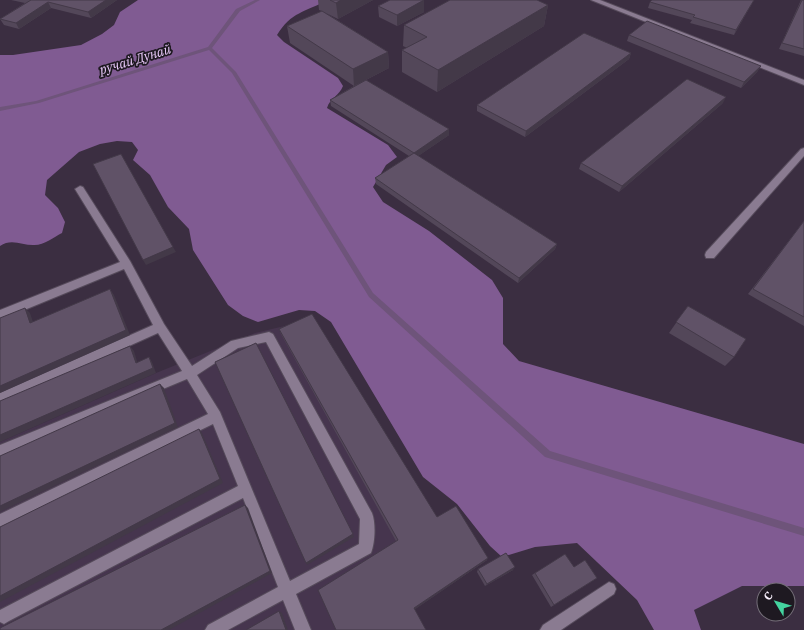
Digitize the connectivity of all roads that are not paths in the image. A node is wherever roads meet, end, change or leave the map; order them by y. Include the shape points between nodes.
1 (594, 0) edge
2 (804, 83) edge
3 (804, 151) edge
4 (80, 189) dead end
5 (710, 255) dead end
6 (126, 264) junction
7 (0, 316) edge
8 (160, 327) junction
9 (190, 373) junction
10 (0, 399) edge
11 (216, 416) junction
12 (0, 451) edge
13 (246, 489) junction
14 (0, 521) edge
15 (609, 589) dead end
16 (287, 590) junction
17 (4, 616) dead end
18 (213, 630) edge
19 (303, 630) edge
20 (548, 630) edge

1 - 2 lane
3 - 5 lane
4 - 6 lane
6 - 7 lane
6 - 8 lane
8 - 9 lane
8 - 10 lane
9 - 11 lane
9 - 12 lane
9 - 16 lane via 235,344 269,337 366,518 366,548
11 - 13 lane
11 - 14 lane
13 - 16 lane
13 - 17 lane
15 - 20 lane
16 - 18 lane
16 - 19 lane

